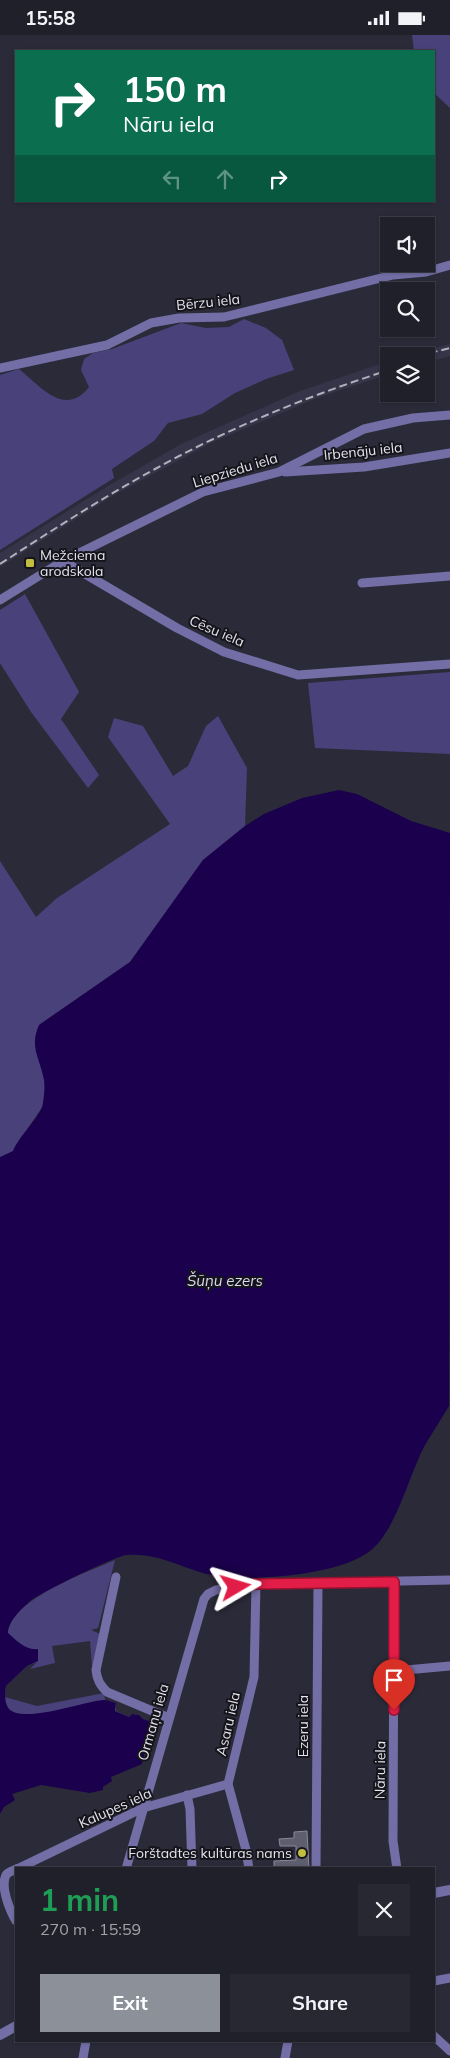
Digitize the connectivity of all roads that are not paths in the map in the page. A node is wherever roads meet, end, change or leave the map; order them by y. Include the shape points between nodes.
1 (450, 265) edge
2 (0, 368) edge
3 (450, 415) edge
4 (450, 453) edge
5 (279, 472) junction
6 (63, 561) junction
7 (450, 576) edge
8 (362, 583) dead end
9 (0, 600) edge
10 (450, 663) edge
11 (116, 1577) dead end
12 (450, 1580) edge
13 (394, 1582) junction
14 (318, 1583) junction
15 (256, 1584) junction
16 (450, 1666) edge
17 (395, 1671) junction
18 (169, 1718) junction
19 (228, 1783) junction
20 (187, 1795) junction
21 (143, 1808) junction
22 (21, 1867) edge
23 (127, 1867) edge
24 (192, 1867) edge
25 (249, 1867) edge
26 (316, 1867) edge
27 (397, 1867) edge
28 (15, 1870) edge
29 (450, 1890) edge
30 (435, 1893) edge
31 (15, 1919) edge
32 (450, 1978) edge
33 (435, 1981) edge
34 (15, 2027) edge
35 (0, 2035) edge
36 (435, 2037) edge
37 (86, 2042) edge
38 (288, 2042) edge
39 (450, 2051) edge
40 (83, 2058) edge
41 (285, 2058) edge

1 - 2 street, Bērzu iela via 426,272 393,275 224,317 179,318 151,323 107,345
3 - 5 street, Liepziedu iela via 413,418 364,429
4 - 5 street, Irbenāju iela via 364,467
5 - 6 street, Liepziedu iela via 203,492
6 - 9 street
6 - 10 street, Cēsu iela via 177,628 224,651 298,675
7 - 8 street
11 - 18 street via 96,1677 107,1692
12 - 13 street
13 - 14 street
13 - 17 street, Nāru iela
14 - 15 street
14 - 26 street, Ezeru iela
15 - 18 street, Ormaņu iela via 216,1590 204,1599
15 - 19 street, Asaru iela via 254,1677
16 - 17 street
17 - 27 street, Nāru iela via 393,1841
18 - 21 street, Ormaņu iela
19 - 20 street, Kalupes iela
19 - 25 street, Asaru iela
20 - 21 street, Kalupes iela
20 - 24 street
21 - 22 street, Kalupes iela
21 - 23 street, Ormaņu iela
28 - 31 street, Kalupes iela via 6,1874 2,1888
29 - 30 street
32 - 33 street
34 - 35 street
36 - 39 street
37 - 40 street
38 - 41 street

